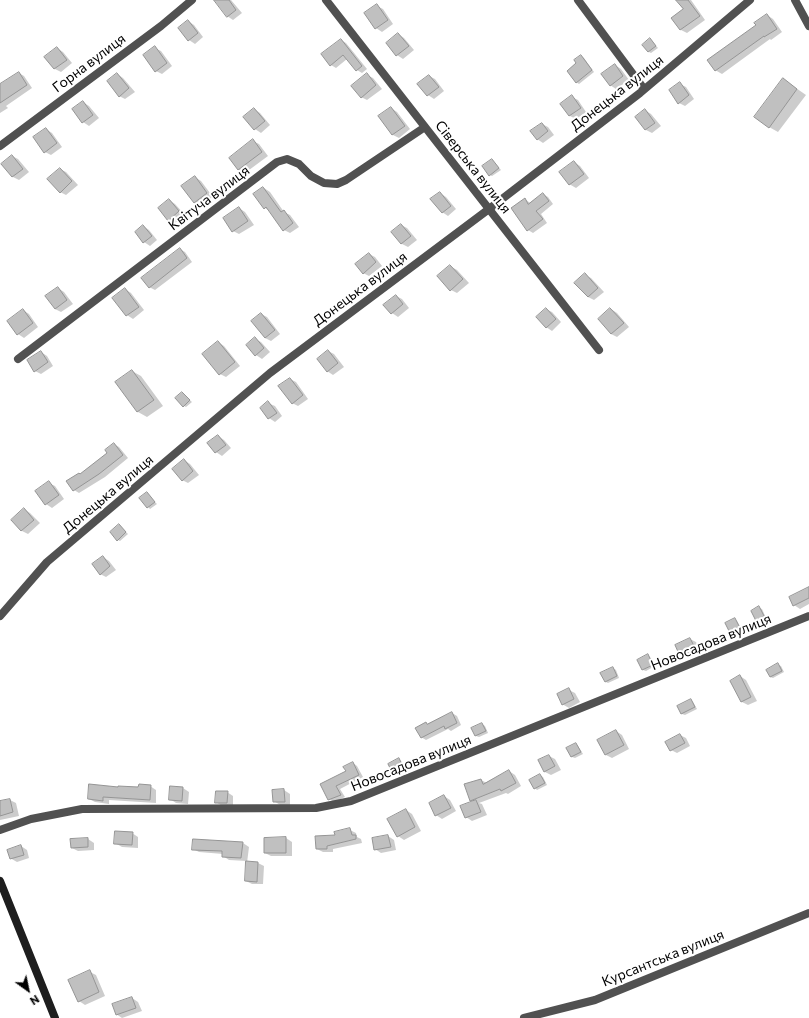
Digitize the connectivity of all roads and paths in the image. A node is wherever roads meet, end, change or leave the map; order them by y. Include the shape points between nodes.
1 (192, 0) edge
2 (326, 0) edge
3 (578, 0) edge
4 (750, 0) edge
5 (795, 0) edge
6 (809, 26) edge
7 (644, 89) junction
8 (425, 127) junction
9 (0, 146) edge
10 (489, 209) junction
11 (599, 350) dead end
12 (18, 359) dead end
13 (0, 616) edge
14 (809, 616) edge
15 (0, 830) edge
16 (0, 881) edge
17 (809, 913) edge
18 (55, 1018) edge
19 (524, 1018) edge

1 - 9 street, Горна вулиця
2 - 8 street, Сіверська вулиця
3 - 7 street
4 - 7 street, Донецька вулиця
5 - 6 street
7 - 10 street, Донецька вулиця
8 - 10 street, Сіверська вулиця
8 - 12 street, Квітуча вулиця via 337,184 324,183 287,159 278,162
10 - 11 street, Сіверська вулиця
10 - 13 street, Донецька вулиця via 270,373 47,562
14 - 15 street, Новосадова вулиця via 351,801 316,808 82,809 31,819
16 - 18 main road
17 - 19 street, Курсантська вулиця via 595,1000

